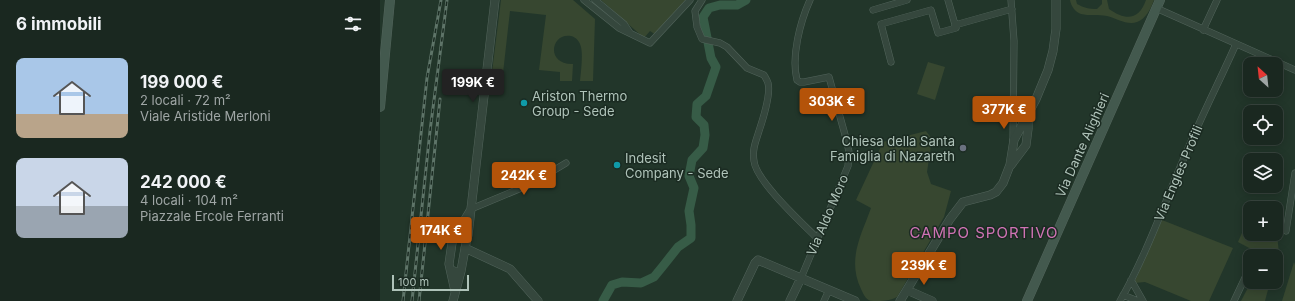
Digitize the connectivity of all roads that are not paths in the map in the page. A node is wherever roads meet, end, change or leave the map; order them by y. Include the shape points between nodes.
1 (382, 0) edge
2 (390, 0) edge
3 (495, 0) edge
4 (584, 0) edge
5 (595, 0) edge
6 (690, 0) edge
7 (702, 0) edge
8 (810, 0) edge
9 (907, 0) edge
10 (948, 0) edge
11 (1011, 0) edge
12 (1056, 0) edge
13 (1217, 0) edge
14 (1159, 2) edge
15 (1012, 9) junction
16 (872, 10) dead end
17 (389, 16) junction
18 (955, 24) junction
19 (1203, 30) junction
20 (631, 34) junction
21 (1236, 44) junction
22 (891, 62) dead end
23 (1295, 70) edge
24 (380, 107) edge
25 (1013, 114) junction
26 (1028, 116) junction
27 (1020, 129) junction
28 (1025, 145) junction
29 (1012, 146) junction
30 (566, 163) dead end
31 (1010, 165) junction
32 (1295, 173) edge
33 (472, 209) junction
34 (458, 231) junction
35 (1286, 231) dead end
36 (467, 238) junction
37 (817, 238) junction
38 (464, 252) junction
39 (451, 270) junction
40 (461, 271) junction
41 (801, 278) junction
42 (1131, 280) junction
43 (1243, 282) edge
44 (829, 290) junction
45 (907, 290) junction
46 (455, 291) junction
47 (1122, 298) edge
48 (453, 301) edge
49 (538, 301) edge
50 (737, 301) edge
51 (790, 301) edge
52 (824, 301) edge
53 (855, 301) edge
54 (900, 301) edge
55 (932, 301) edge
56 (1028, 301) edge
57 (1138, 301) edge
58 (1143, 301) edge
59 (1234, 301) edge

1 - 17 main road
2 - 17 main road
3 - 33 street
4 - 20 street via 619,28
5 - 20 street via 624,24
6 - 20 street via 650,43
7 - 37 street via 694,11 702,39 727,47 747,68 764,75 768,84 767,99 753,147 754,162 761,177
8 - 37 street, Via Aldo Moro via 796,48 794,70 800,82 828,77 849,152 848,166
9 - 16 street
10 - 18 street
11 - 15 street
12 - 26 street via 1053,51 1048,70
13 - 19 street
14 - 19 street
14 - 56 main road, Via Dante Alighieri
15 - 18 street
15 - 25 street
17 - 24 main road
18 - 22 street via 956,28 938,32 931,10 881,24
19 - 21 street
21 - 23 street
21 - 42 street, Via Engles Profili
25 - 27 street
25 - 29 street
26 - 27 street
26 - 28 street
27 - 28 street
27 - 29 street
28 - 29 street via 1016,150
28 - 31 street
29 - 31 street
30 - 33 street via 531,184
31 - 45 street via 1003,183 996,192 963,202
32 - 35 street
33 - 34 street
33 - 36 street
34 - 36 street via 464,233
34 - 39 street via 453,236 449,264
36 - 38 street
37 - 41 street, Via Aldo Moro
38 - 40 street
38 - 49 street via 510,269
39 - 40 street
39 - 46 street
40 - 46 street
41 - 44 street
41 - 50 street via 758,260
41 - 51 street
42 - 47 street, Via Engles Profili
42 - 58 street
43 - 59 street
44 - 52 street
44 - 53 street
45 - 54 street
45 - 55 street
46 - 48 street
47 - 57 street

